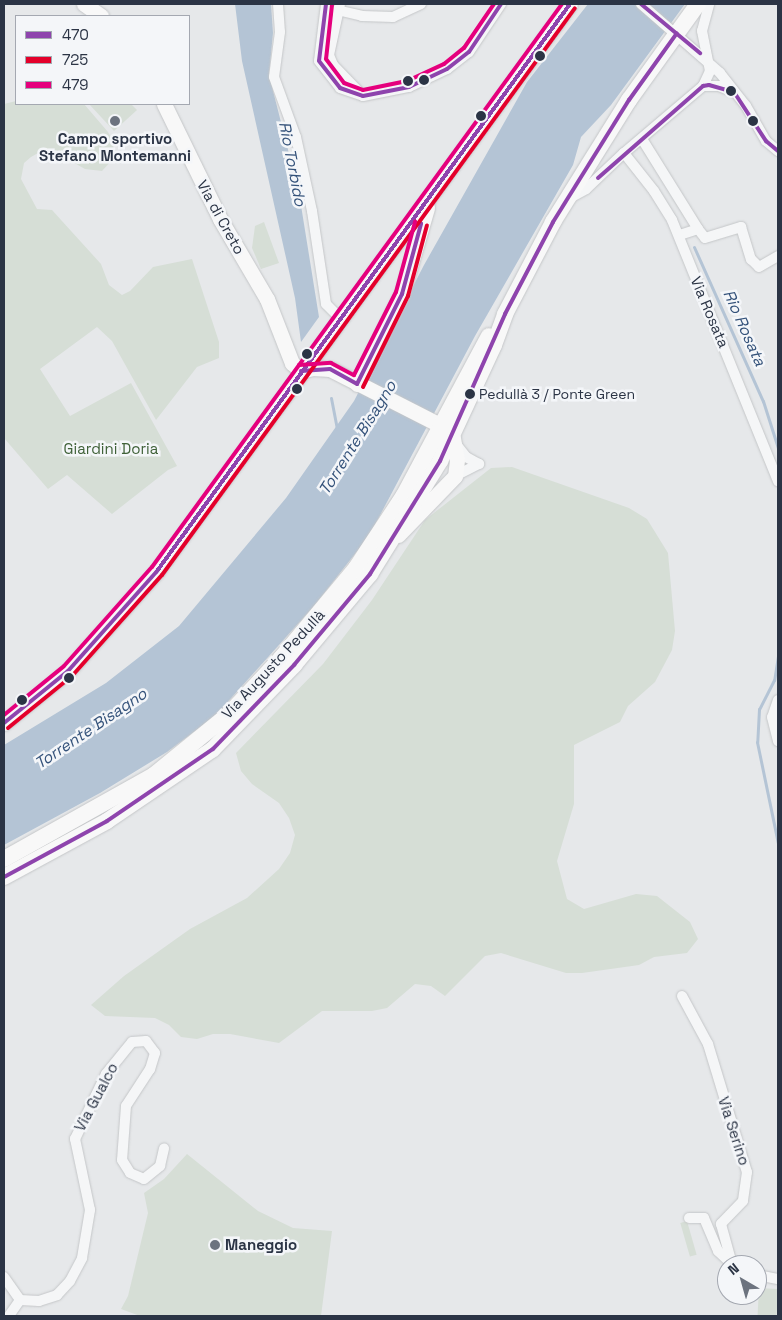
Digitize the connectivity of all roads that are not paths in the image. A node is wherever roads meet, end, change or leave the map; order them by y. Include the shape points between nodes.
1 (84, 4) edge
2 (278, 4) edge
3 (326, 4) edge
4 (422, 4) edge
5 (501, 4) edge
6 (570, 4) edge
7 (641, 4) edge
8 (698, 4) edge
9 (708, 4) edge
10 (339, 7) edge
11 (100, 15) edge
12 (673, 30) junction
13 (709, 61) junction
14 (720, 73) junction
15 (703, 86) junction
16 (734, 92) junction
17 (363, 96) junction
18 (164, 105) edge
19 (642, 139) junction
20 (778, 151) edge
21 (624, 153) junction
22 (439, 182) junction
23 (568, 199) junction
24 (698, 229) junction
25 (679, 235) junction
26 (386, 255) junction
27 (778, 256) edge
28 (407, 276) junction
29 (340, 317) junction
30 (325, 337) junction
31 (330, 369) junction
32 (301, 371) junction
33 (359, 385) junction
34 (446, 432) junction
35 (455, 476) junction
36 (778, 481) edge
37 (396, 537) junction
38 (778, 700) edge
39 (4, 723) edge
40 (778, 741) edge
41 (4, 859) edge
42 (4, 877) edge
43 (682, 996) dead end
44 (164, 1148) dead end
45 (689, 1218) dead end
46 (723, 1255) edge
47 (730, 1255) edge
48 (4, 1277) edge
49 (20, 1300) junction
50 (9, 1316) edge

1 - 11 main road
2 - 29 street via 280,32 274,77 302,165 326,304
3 - 17 street via 319,61 340,88
4 - 10 street via 393,17 362,16
5 - 17 street via 469,52 447,69 409,87
6 - 22 main road
7 - 12 street
8 - 12 main road
9 - 13 street via 702,31
10 - 17 street via 329,55 333,66
12 - 13 street
12 - 23 main road
13 - 14 street
13 - 15 street via 710,71
14 - 15 street
14 - 16 street
15 - 16 street via 719,86
15 - 19 street
16 - 20 street via 766,142
18 - 32 main road, Via di Creto via 220,219 267,299 292,363
19 - 21 street
19 - 24 street
21 - 23 street via 586,190
21 - 25 street, Via Rosata via 654,190
22 - 26 main road
22 - 28 main road via 423,217
23 - 34 main road via 505,314 479,351
24 - 25 street
24 - 27 street via 705,238 741,227 751,260 759,267
25 - 36 street, Via Rosata
26 - 28 main road via 402,251
26 - 29 main road
28 - 33 main road via 402,294
29 - 30 main road
30 - 31 main road via 324,354
30 - 32 main road
31 - 32 main road
31 - 33 main road
32 - 39 main road via 204,510 139,594 68,671
33 - 34 main road
34 - 35 main road
34 - 35 street, Via Augusto Pedullà via 466,457 479,464
34 - 37 main road, Via Augusto Pedullà
34 - 41 main road, Via Augusto Pedullà via 356,568 310,627 229,714 154,774
35 - 37 main road, Via Augusto Pedullà
37 - 42 main road, Via Augusto Pedullà via 370,574 294,665 213,749 107,821
38 - 40 street via 772,717
43 - 47 street, Via Serino via 708,1044 747,1172 743,1201 721,1224
44 - 49 street, Via Gualco via 160,1166 144,1179 130,1173 122,1160 126,1106 150,1070 155,1053 146,1041 132,1042 106,1074 75,1139 90,1210 82,1258 70,1281 57,1295 39,1301
45 - 46 street, Via Serino via 704,1218
48 - 49 street
49 - 50 street

